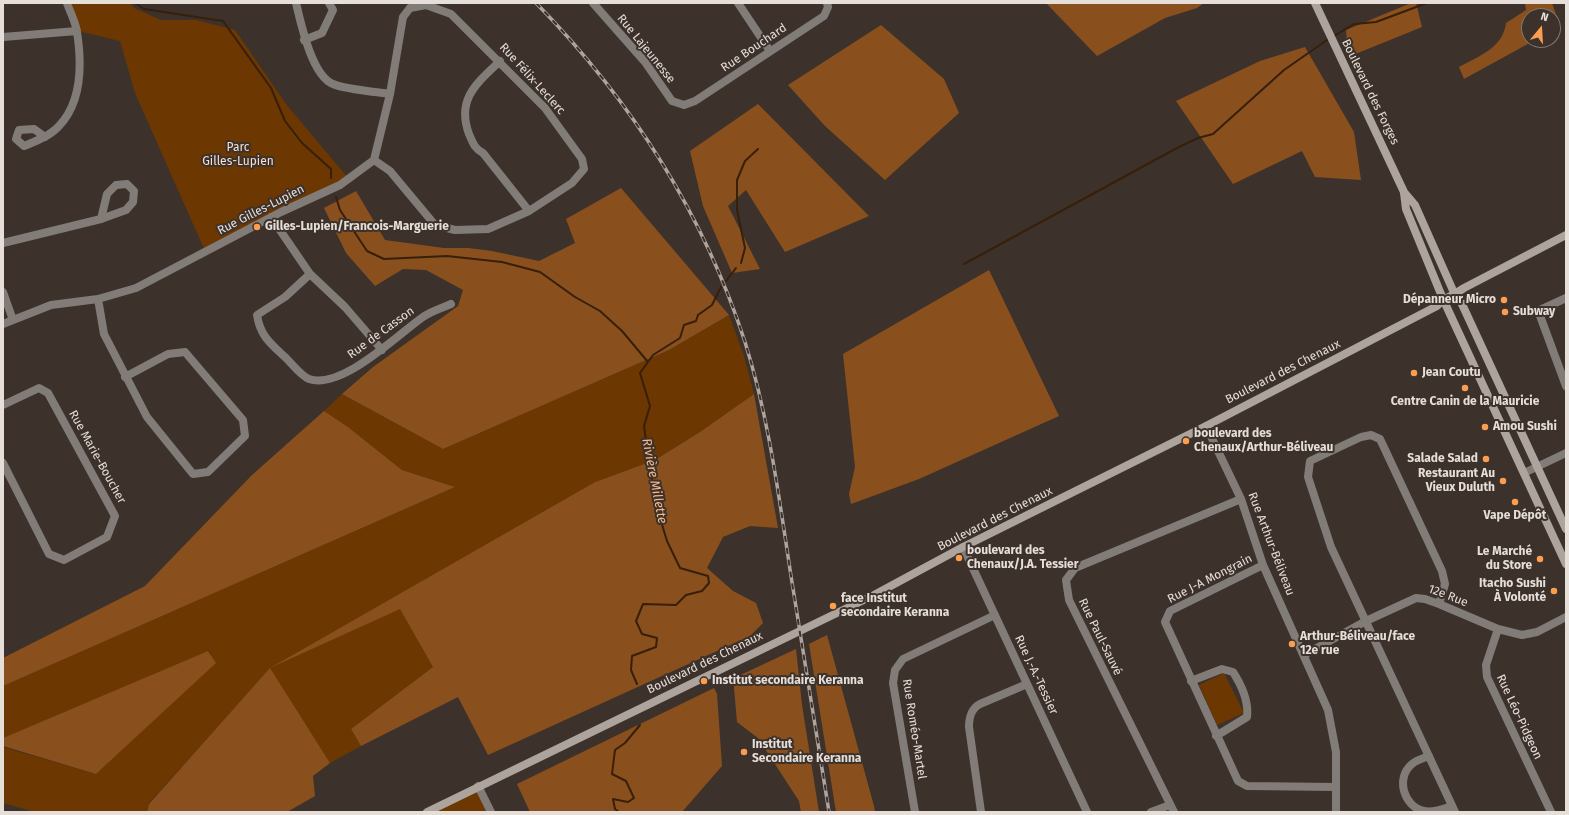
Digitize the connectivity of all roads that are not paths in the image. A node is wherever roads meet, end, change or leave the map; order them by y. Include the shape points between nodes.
1 (67, 3) edge
2 (296, 3) edge
3 (330, 3) edge
4 (593, 3) edge
5 (738, 3) edge
6 (827, 3) edge
7 (1315, 3) edge
8 (409, 5) edge
9 (77, 31) junction
10 (3, 37) edge
11 (304, 40) junction
12 (770, 51) junction
13 (500, 61) junction
14 (390, 94) junction
15 (684, 105) joint
16 (44, 137) dead end
17 (374, 160) junction
18 (1404, 192) junction
19 (529, 211) junction
20 (271, 217) junction
21 (101, 219) junction
22 (1566, 235) edge
23 (3, 243) edge
24 (310, 274) junction
25 (3, 292) edge
26 (1455, 295) junction
27 (1566, 298) edge
28 (98, 299) junction
29 (1443, 299) junction
30 (450, 304) dead end
31 (12, 320) junction
32 (3, 324) edge
33 (382, 350) junction
34 (125, 377) junction
35 (1566, 386) edge
36 (3, 405) edge
37 (1206, 426) junction
38 (1566, 453) edge
39 (3, 463) edge
40 (1538, 466) junction
41 (1524, 472) junction
42 (1241, 499) junction
43 (1566, 529) edge
44 (963, 547) junction
45 (1566, 564) edge
46 (1263, 565) junction
47 (1439, 604) junction
48 (995, 615) junction
49 (1566, 617) edge
50 (1366, 621) junction
51 (1498, 629) junction
52 (1304, 655) junction
53 (1191, 681) junction
54 (1027, 684) junction
55 (1216, 736) junction
56 (1429, 756) junction
57 (478, 786) junction
58 (1336, 787) junction
59 (1172, 808) edge
60 (1453, 809) edge
61 (427, 812) edge
62 (491, 812) edge
63 (915, 812) edge
64 (981, 812) edge
65 (1087, 812) edge
66 (1151, 812) edge
67 (1336, 812) edge
68 (1551, 812) edge

1 - 9 street
2 - 11 street
3 - 11 street via 333,10 322,33
4 - 15 street, Rue Lajeunesse via 644,62 672,101
5 - 12 street
6 - 12 street, Rue Bouchard via 824,16
7 - 18 main road, Boulevard des Forges
8 - 13 street, Rue Félix-Leclerc via 426,5 451,14
8 - 14 street via 403,17
9 - 10 street
9 - 16 street via 80,74 74,105 59,127
11 - 14 street via 323,78 333,85
12 - 15 street, Rue Bouchard via 695,101
13 - 19 street via 475,84 467,99 465,124 474,148 483,153
13 - 19 street, Rue Félix-Leclerc via 545,108 582,160 584,169 572,183
14 - 17 street
17 - 19 street, Rue Félix-Leclerc via 390,171 435,225 455,230 488,229
17 - 20 street, Rue Gilles-Lupien via 340,185
18 - 26 main road, Boulevard des Forges via 1415,205
18 - 29 main road, Boulevard des Forges via 1406,209
20 - 24 street
20 - 28 street, Rue Gilles-Lupien via 136,288
21 - 21 street via 126,210 133,202 134,191 127,184 116,185 107,194
21 - 23 street
22 - 26 main road, Boulevard des Chenaux
24 - 33 street via 345,307
24 - 33 street, Rue de Casson via 285,297 257,315 259,328 269,342 308,379 326,380 343,375
25 - 31 street
26 - 29 main road, Boulevard des Chenaux
26 - 40 main road, Boulevard des Forges via 1461,302
27 - 35 street via 1539,312
28 - 31 street, Rue Gilles-Lupien via 51,305
28 - 34 street via 104,334
29 - 37 main road, Boulevard des Chenaux via 1437,306
29 - 41 main road, Boulevard des Forges
30 - 33 street, Rue de Casson via 424,316
31 - 32 street, Rue Gilles-Lupien
34 - 34 street via 146,417 193,474 208,472 245,436 243,420 186,352 168,354
36 - 39 street, Rue Marie-Boucher via 39,388 48,393 115,516 108,537 64,560 49,554
37 - 42 street, Rue Arthur-Béliveau
37 - 44 main road, Boulevard des Chenaux
38 - 40 street
40 - 41 street
40 - 43 main road, Boulevard des Forges
41 - 45 main road, Boulevard des Forges
42 - 46 street, Rue Arthur-Béliveau
42 - 59 street, Rue Paul-Sauvé via 1075,568 1066,580 1069,600
44 - 48 street, Rue J.-A.-Tessier
44 - 57 main road, Boulevard des Chenaux via 826,619
46 - 52 street, Rue Arthur-Béliveau
46 - 53 street, Rue J-A Mongrain via 1170,611 1165,622
47 - 50 street, 12e Rue via 1416,598
47 - 50 street via 1445,584 1442,571 1380,438 1371,435 1361,437 1310,461 1308,473 1331,547
47 - 51 street, 12e Rue
48 - 54 street, Rue J.-A.-Tessier
48 - 63 street, Rue Roméo-Martel via 903,659 895,670 893,683
49 - 51 street, 12e Rue via 1527,636
50 - 52 street, 12e Rue
50 - 56 street
51 - 68 street, Rue Léo-Pidgeon via 1486,665 1487,677
52 - 58 street, Rue Arthur-Béliveau via 1330,716 1336,752
53 - 55 street, Rue J-A Mongrain
53 - 55 street via 1222,669 1233,672 1236,677 1248,705 1247,717
54 - 64 street via 980,704 970,716 969,727
54 - 65 street, Rue J.-A.-Tessier
55 - 58 street, Rue J-A Mongrain via 1238,781 1247,786
56 - 60 street
56 - 60 street via 1412,764 1405,774 1402,788 1407,800 1423,811
57 - 61 main road, Boulevard des Chenaux
57 - 62 street
58 - 67 street, Rue Arthur-Béliveau
59 - 66 street

